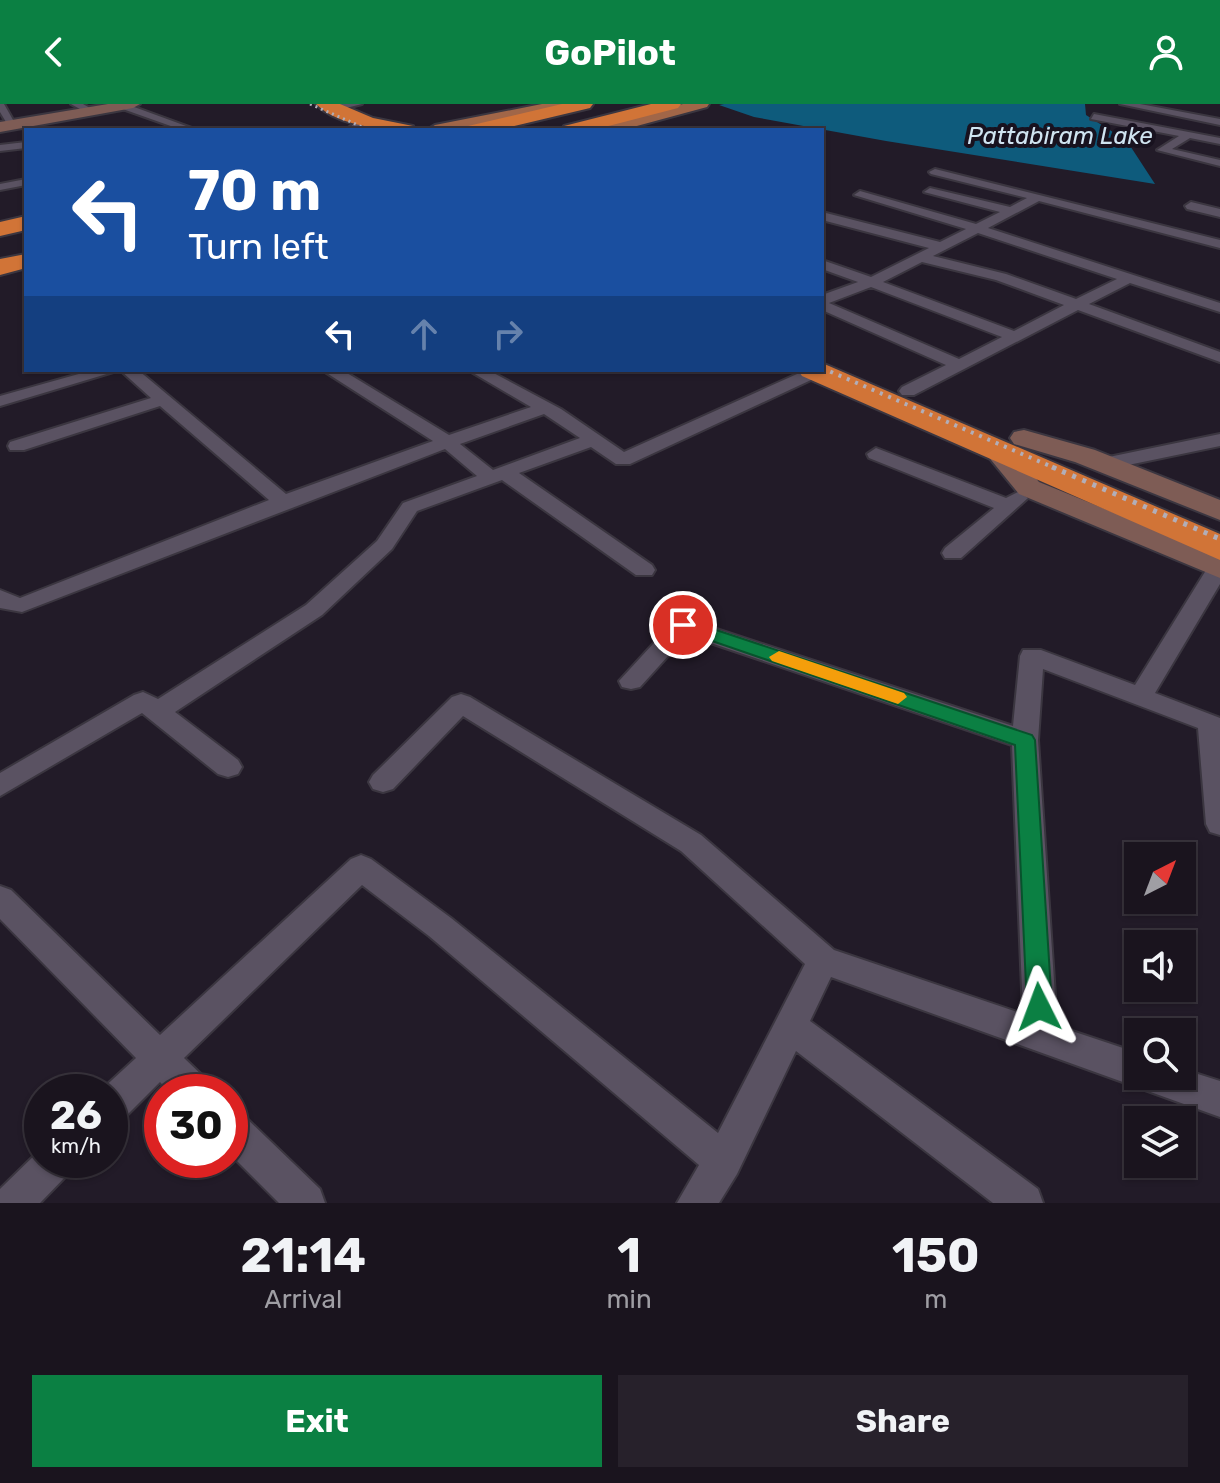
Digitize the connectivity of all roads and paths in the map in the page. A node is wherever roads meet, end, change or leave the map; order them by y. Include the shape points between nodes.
1 (305, 104) edge
2 (357, 104) edge
3 (562, 104) edge
4 (584, 104) edge
5 (701, 104) edge
6 (1125, 104) edge
7 (0, 105) edge
8 (128, 105) edge
9 (330, 106) edge
10 (677, 106) edge
11 (83, 107) edge
12 (1094, 117) dead end
13 (1220, 122) edge
14 (7, 126) edge
15 (187, 128) edge
16 (353, 128) edge
17 (396, 128) edge
18 (470, 128) edge
19 (580, 128) edge
20 (609, 128) edge
21 (624, 128) edge
22 (1189, 135) junction
23 (1220, 141) edge
24 (23, 144) edge
25 (0, 148) edge
26 (1220, 163) edge
27 (935, 172) dead end
28 (24, 182) edge
29 (0, 187) edge
30 (930, 192) dead end
31 (860, 195) dead end
32 (1038, 197) junction
33 (1191, 206) dead end
34 (1012, 211) junction
35 (1220, 213) edge
36 (824, 217) edge
37 (977, 228) junction
38 (1220, 244) edge
39 (938, 246) junction
40 (919, 257) junction
41 (24, 261) edge
42 (824, 265) edge
43 (0, 267) edge
44 (24, 274) edge
45 (1129, 278) junction
46 (0, 280) edge
47 (873, 282) junction
48 (824, 302) edge
49 (824, 304) edge
50 (1077, 304) junction
51 (1220, 308) edge
52 (1014, 336) junction
53 (1220, 357) edge
54 (958, 364) junction
55 (824, 367) edge
56 (824, 367) edge
57 (105, 372) edge
58 (130, 372) edge
59 (333, 372) edge
60 (480, 372) edge
61 (809, 372) edge
62 (908, 391) junction
63 (162, 400) junction
64 (0, 401) edge
65 (545, 408) junction
66 (592, 440) junction
67 (1220, 440) edge
68 (447, 442) junction
69 (17, 446) dead end
70 (1012, 447) junction
71 (876, 454) dead end
72 (1104, 464) junction
73 (497, 475) junction
74 (1018, 497) junction
75 (283, 502) junction
76 (1220, 511) edge
77 (1220, 526) edge
78 (1220, 548) edge
79 (953, 553) dead end
80 (1220, 568) edge
81 (644, 570) dead end
82 (0, 597) edge
83 (631, 681) dead end
84 (1140, 697) junction
85 (157, 712) junction
86 (1025, 740) junction
87 (228, 767) dead end
88 (383, 782) dead end
89 (0, 786) edge
90 (1220, 824) edge
91 (0, 899) edge
92 (823, 960) junction
93 (790, 1026) junction
94 (1041, 1037) junction
95 (159, 1057) junction
96 (1124, 1065) edge
97 (176, 1074) edge
98 (128, 1088) edge
99 (1194, 1090) edge
100 (1220, 1099) edge
101 (248, 1146) edge
102 (724, 1161) junction
103 (38, 1178) edge
104 (13, 1203) edge
105 (306, 1203) edge
106 (696, 1203) edge
107 (1024, 1203) edge

1 - 16 highway
2 - 9 street
3 - 18 main road
4 - 18 highway
5 - 10 main road
6 - 13 street
7 - 14 street
8 - 11 street
8 - 15 street
9 - 17 highway
10 - 19 highway
10 - 20 main road
10 - 21 main road
11 - 14 street
12 - 22 street
22 - 23 street
22 - 26 street via 1162,150
24 - 25 street
27 - 32 street
28 - 29 street
30 - 34 street
31 - 37 street
32 - 34 street
32 - 38 street
33 - 35 street
34 - 37 street
36 - 39 street
37 - 39 street
37 - 45 street
39 - 40 street
40 - 47 street
40 - 50 street via 1001,277
41 - 43 highway
42 - 47 street
44 - 46 highway
45 - 50 street
45 - 51 street
47 - 48 street
47 - 52 street
49 - 54 street
50 - 52 street
50 - 53 street
52 - 54 street
54 - 62 street
55 - 62 highway
56 - 70 highway
57 - 64 street
58 - 63 street
59 - 68 street
60 - 65 street
61 - 66 street via 623,460
62 - 70 highway
63 - 69 street
63 - 75 street
65 - 66 street
65 - 68 street
66 - 73 street
67 - 72 street
68 - 73 street
68 - 75 street
70 - 72 street
70 - 74 street
70 - 77 highway
70 - 78 highway
71 - 74 street
72 - 76 street
73 - 81 street
73 - 85 street via 410,507 385,545 314,610
74 - 79 street
74 - 80 street
75 - 82 street via 22,605
80 - 84 street
83 - 86 street via 683,625
84 - 86 street via 1032,656
84 - 90 street via 1210,723
85 - 87 street
85 - 89 street via 143,701
86 - 94 street
88 - 92 street via 461,703 691,843
91 - 95 street
92 - 93 street
92 - 94 street
93 - 102 street
93 - 107 street
94 - 96 street
95 - 97 street
95 - 98 street
95 - 102 street via 361,867
99 - 100 street
101 - 105 street
102 - 106 street
103 - 104 street

